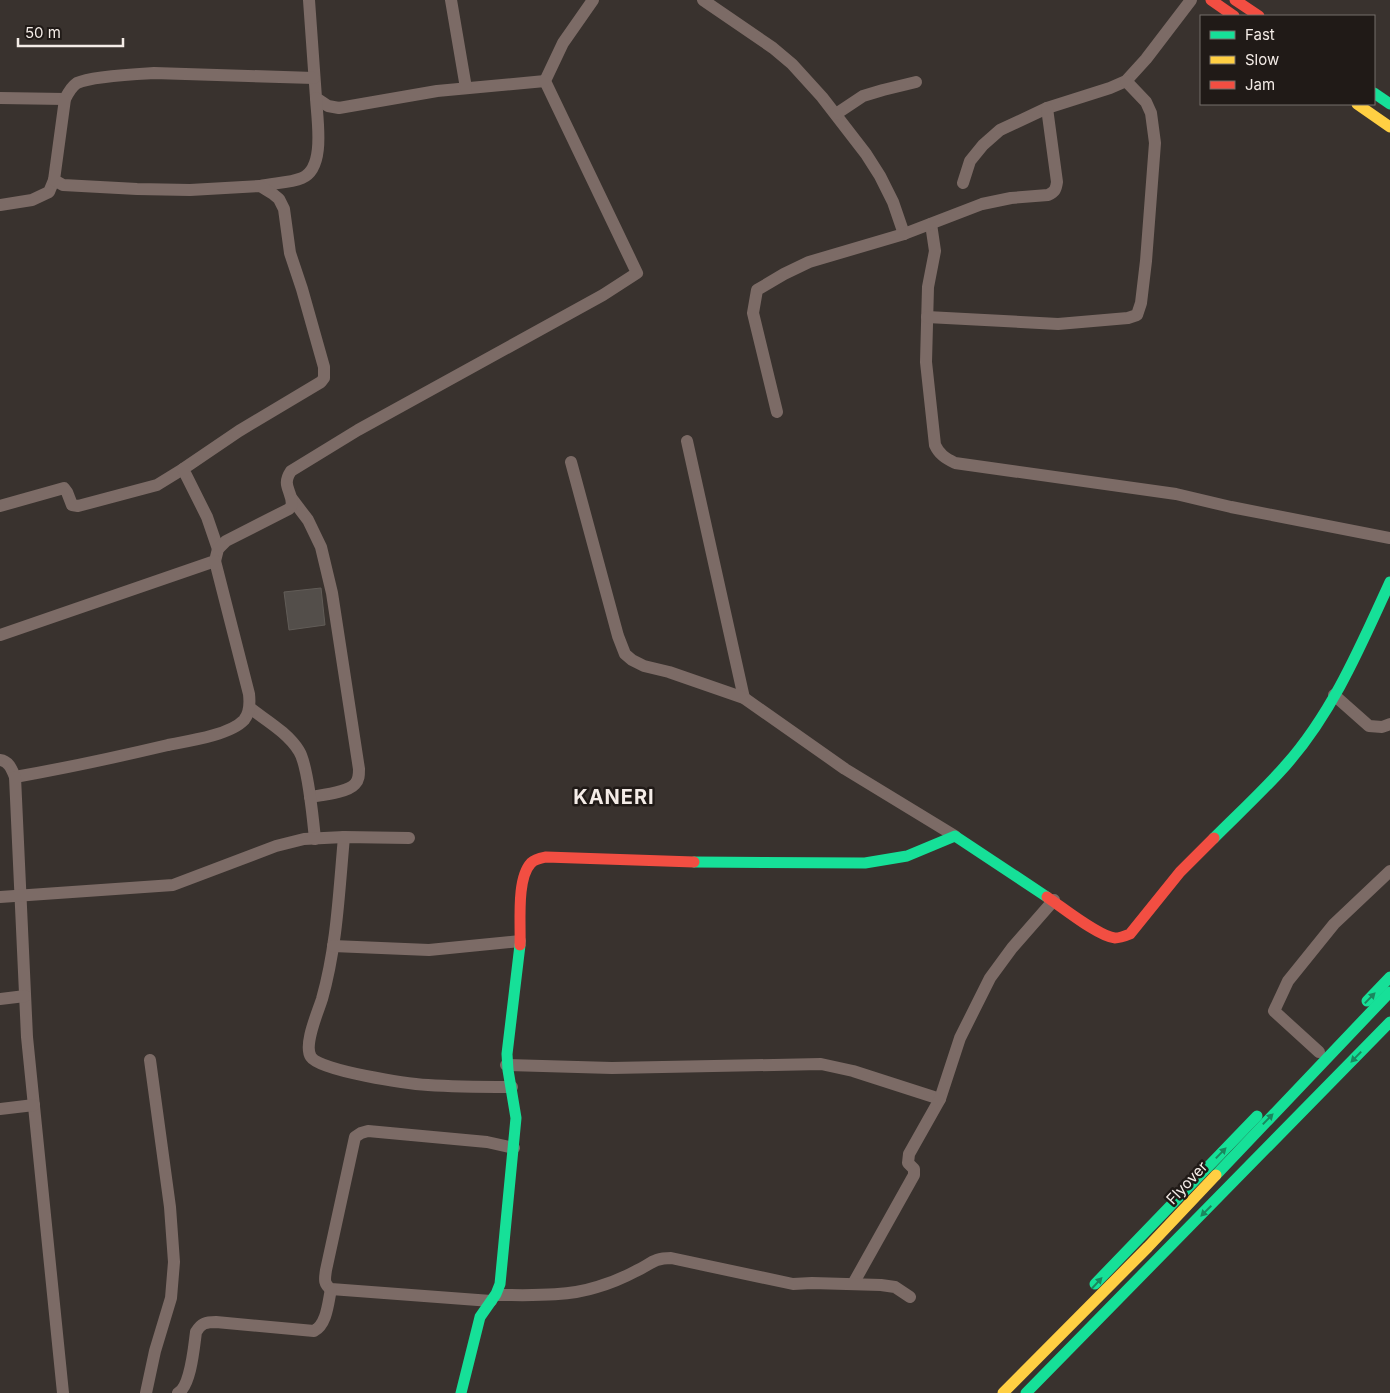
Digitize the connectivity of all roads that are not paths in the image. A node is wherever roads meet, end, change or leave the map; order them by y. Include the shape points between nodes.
1 (309, 0) edge
2 (451, 0) edge
3 (593, 0) edge
4 (703, 0) edge
5 (1191, 0) edge
6 (1211, 0) edge
7 (1235, 0) edge
8 (1233, 15) edge
9 (1258, 15) edge
10 (314, 78) junction
11 (545, 81) junction
12 (1126, 81) junction
13 (916, 82) dead end
14 (466, 88) junction
15 (1375, 94) edge
16 (0, 98) edge
17 (316, 98) junction
18 (65, 99) junction
19 (1390, 104) edge
20 (1358, 105) edge
21 (1047, 108) junction
22 (836, 114) junction
23 (1390, 127) edge
24 (54, 180) junction
25 (963, 183) dead end
26 (260, 186) junction
27 (0, 205) edge
28 (931, 224) junction
29 (904, 234) junction
30 (927, 317) junction
31 (777, 412) dead end
32 (687, 441) dead end
33 (571, 462) dead end
34 (183, 469) junction
35 (292, 499) junction
36 (0, 506) edge
37 (1390, 538) edge
38 (216, 555) junction
39 (1390, 582) edge
40 (0, 635) edge
41 (1334, 695) junction
42 (744, 698) junction
43 (250, 708) junction
44 (1390, 724) edge
45 (0, 760) edge
46 (15, 778) junction
47 (310, 797) junction
48 (955, 836) junction
49 (344, 837) junction
50 (315, 838) junction
51 (409, 838) dead end
52 (1390, 871) edge
53 (20, 895) junction
54 (0, 898) edge
55 (1054, 900) junction
56 (520, 941) junction
57 (333, 946) junction
58 (1390, 977) edge
59 (1390, 992) edge
60 (25, 996) junction
61 (0, 999) edge
62 (1390, 1007) edge
63 (1390, 1022) edge
64 (1319, 1052) junction
65 (150, 1060) dead end
66 (506, 1065) junction
67 (512, 1088) junction
68 (940, 1099) junction
69 (34, 1105) junction
70 (0, 1108) edge
71 (514, 1148) junction
72 (853, 1284) junction
73 (331, 1289) junction
74 (910, 1297) dead end
75 (494, 1298) junction
76 (63, 1393) edge
77 (146, 1393) edge
78 (178, 1393) edge
79 (461, 1393) edge
80 (989, 1393) edge
81 (1003, 1393) edge
82 (1015, 1393) edge
83 (1026, 1393) edge

1 - 10 street
2 - 14 street
3 - 11 street via 563,43
4 - 22 street via 792,64
5 - 12 street
6 - 8 main road
7 - 9 main road
10 - 17 street
10 - 18 street via 132,74 76,84
11 - 14 street
11 - 35 street via 637,273 291,471 286,478
12 - 21 street
12 - 30 street via 1146,102 1151,113 1155,143 1146,261 1137,314 1128,318 1058,324
13 - 22 street via 863,96
14 - 17 street via 339,108 328,106
15 - 19 main road
16 - 18 street
17 - 26 street via 318,155 313,170 302,178
18 - 24 street
20 - 23 main road
21 - 25 street via 1000,130 983,145 970,161
21 - 28 street via 1056,189 1048,194 982,204
22 - 29 street via 880,176
24 - 26 street via 63,184 137,190
24 - 27 street via 49,192 32,200
26 - 34 street via 279,199 284,209 290,253 324,378
28 - 29 street
28 - 30 street via 935,251 928,287
29 - 31 street via 809,262 757,290 752,313
30 - 37 street via 926,362 933,436 939,453 946,459 1176,494
32 - 42 street
33 - 42 street via 618,636 626,654 644,666
34 - 36 street via 157,485 78,506 72,505 64,488
34 - 38 street via 207,517
35 - 38 street via 289,509 226,541
35 - 47 street via 308,520 321,547 332,593 359,769 355,785
38 - 40 street
38 - 43 street
39 - 41 main road via 1350,670
41 - 44 street via 1369,726
41 - 55 main road via 1287,764 1185,866 1130,934 1120,939 1110,938
42 - 48 street via 844,769
43 - 46 street via 244,719 233,728 204,737
43 - 47 street via 291,740 301,753
45 - 46 street via 10,766
46 - 53 street
47 - 50 street
48 - 55 main road
48 - 56 main road via 907,856 865,863 537,858 531,862 524,883
49 - 50 street
49 - 51 street
49 - 57 street
50 - 53 street via 276,846 173,885
52 - 64 street via 1334,924 1288,981 1277,1001 1274,1011
53 - 54 street
53 - 60 street
55 - 68 street via 990,978 960,1038
56 - 57 street via 429,950
56 - 66 main road
57 - 67 street via 310,1038 311,1057 319,1064 378,1078 428,1085
64 -> 58 main road
81 -> 59 main road, Flyover via 1148,1247
60 - 61 street
60 - 69 street
62 - 82 main road, Flyover
63 -> 83 main road
80 -> 64 main road
65 - 77 street via 170,1207 174,1262 172,1298
66 - 67 main road
66 - 68 street via 612,1068 821,1064
67 - 71 main road via 516,1104
68 - 72 street via 908,1154 914,1176
69 - 70 street
69 - 76 street
71 - 73 street via 368,1132 355,1137 324,1280
71 - 75 main road via 500,1284
72 - 74 street via 895,1287
72 - 75 street via 793,1284 671,1258 652,1261 618,1280 594,1288
73 - 75 street
73 - 78 street via 324,1320 314,1331 216,1322 200,1324 187,1381
75 - 79 main road via 480,1316

